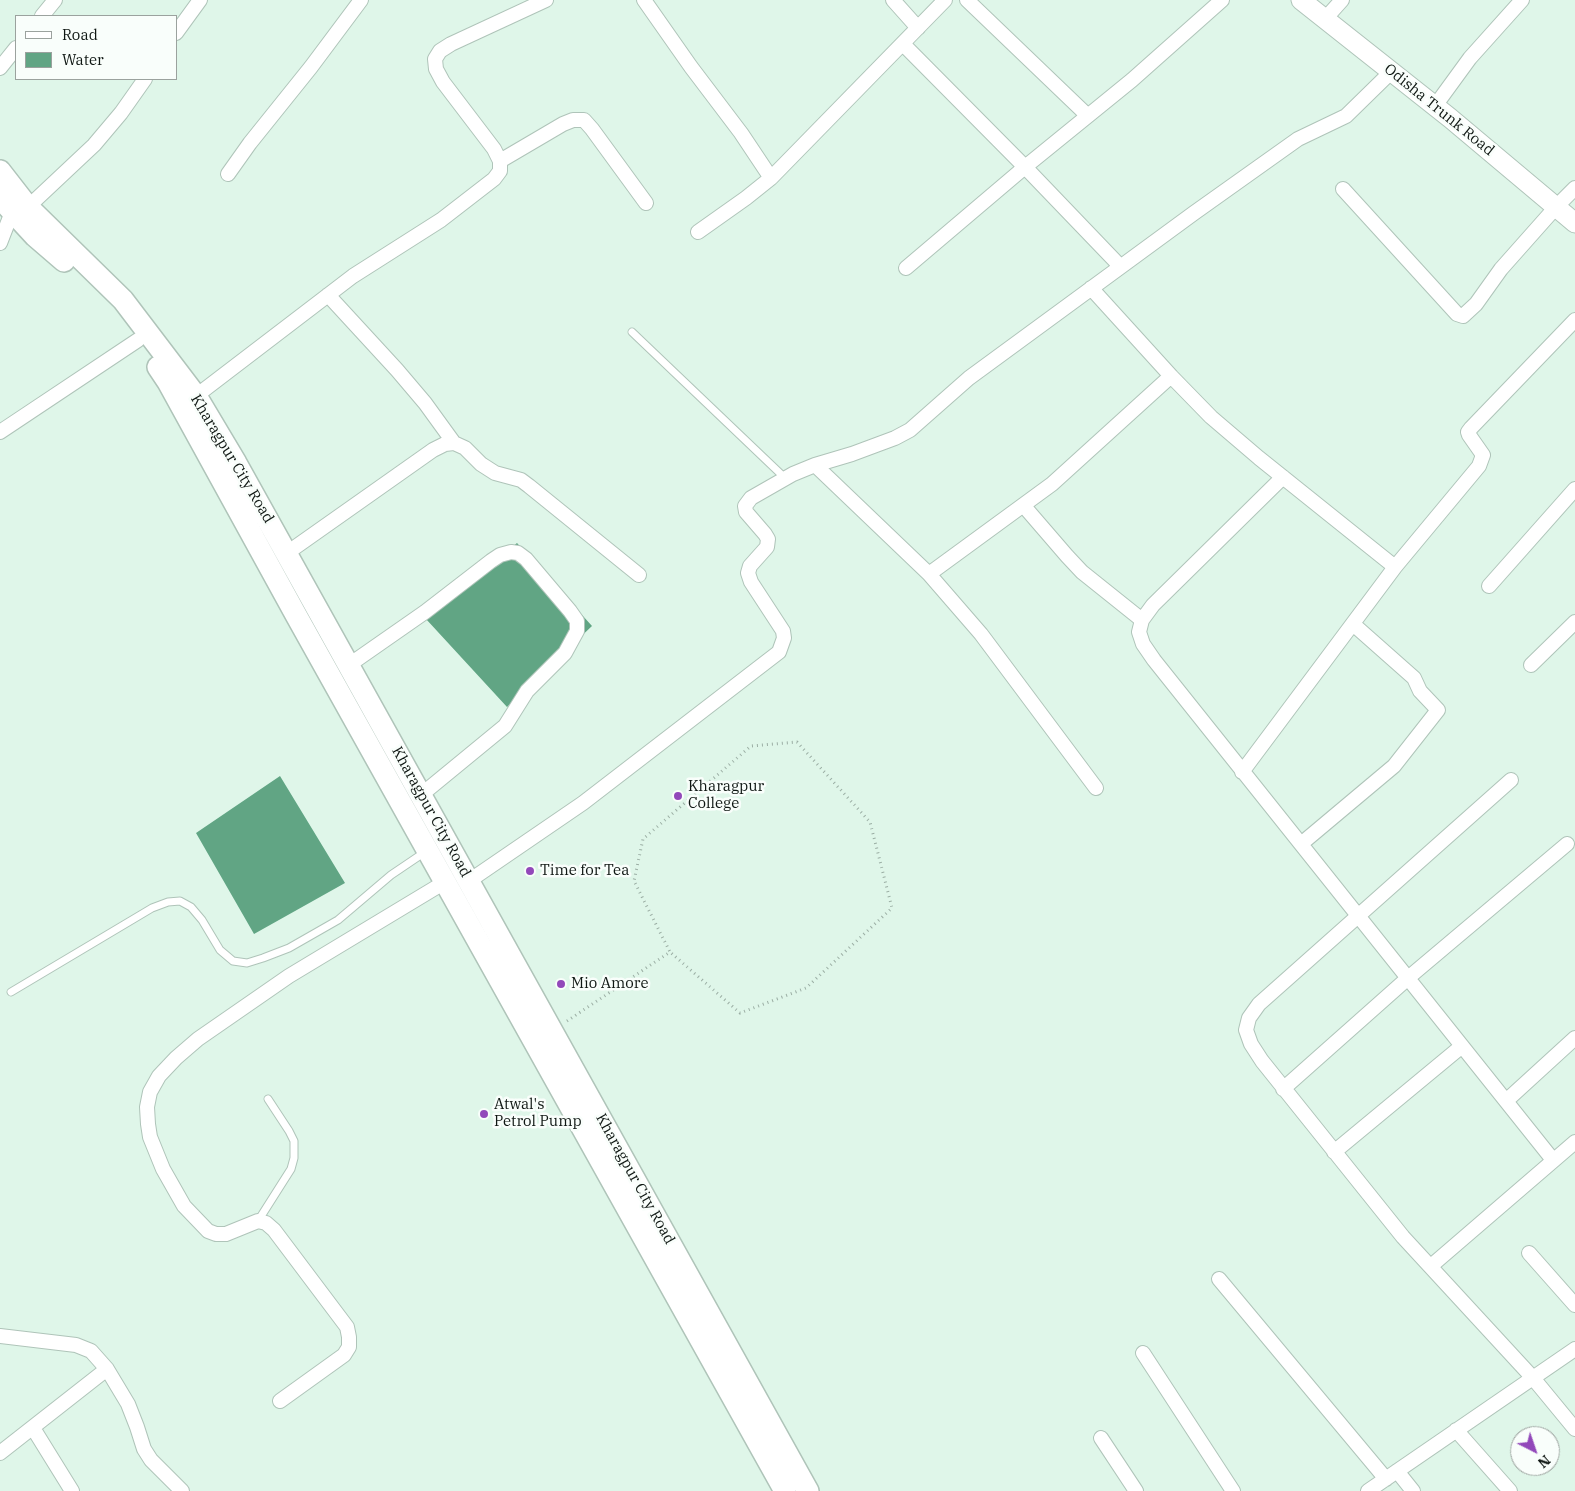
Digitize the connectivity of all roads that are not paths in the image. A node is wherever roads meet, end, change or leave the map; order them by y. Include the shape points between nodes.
1 (55, 0) edge
2 (200, 0) edge
3 (361, 0) edge
4 (546, 0) edge
5 (644, 0) edge
6 (893, 0) edge
7 (945, 0) edge
8 (968, 0) edge
9 (1222, 0) edge
10 (1301, 0) edge
11 (1342, 0) edge
12 (1522, 0) edge
13 (43, 15) edge
14 (1325, 19) junction
15 (918, 28) junction
16 (178, 31) edge
17 (903, 44) junction
18 (15, 49) edge
19 (0, 68) edge
20 (1391, 72) junction
21 (144, 80) edge
22 (1435, 106) junction
23 (1088, 116) junction
24 (500, 161) junction
25 (1025, 167) junction
26 (0, 171) edge
27 (228, 174) dead end
28 (772, 178) junction
29 (1575, 188) edge
30 (1343, 189) dead end
31 (646, 203) dead end
32 (13, 206) edge
33 (1556, 207) junction
34 (1575, 223) edge
35 (698, 232) dead end
36 (0, 243) edge
37 (1120, 266) junction
38 (906, 268) dead end
39 (1091, 288) junction
40 (328, 295) junction
41 (1575, 320) edge
42 (632, 332) dead end
43 (138, 340) junction
44 (1171, 376) junction
45 (196, 396) junction
46 (0, 432) edge
47 (454, 443) junction
48 (815, 465) junction
49 (1283, 477) junction
50 (786, 478) junction
51 (1575, 488) edge
52 (1023, 505) junction
53 (287, 554) junction
54 (1395, 567) junction
55 (929, 574) junction
56 (639, 575) dead end
57 (1489, 586) dead end
58 (1142, 620) junction
59 (1575, 622) edge
60 (1353, 624) junction
61 (349, 665) junction
62 (1531, 665) dead end
63 (1242, 772) junction
64 (1511, 780) dead end
65 (1096, 788) dead end
66 (421, 795) junction
67 (1301, 844) junction
68 (1566, 844) dead end
69 (428, 850) junction
70 (469, 881) junction
71 (445, 882) junction
72 (1359, 916) junction
73 (1408, 978) junction
74 (11, 992) dead end
75 (1575, 1038) edge
76 (1462, 1046) junction
77 (1284, 1089) junction
78 (268, 1099) dead end
79 (1506, 1101) junction
80 (1575, 1142) edge
81 (1334, 1152) junction
82 (1553, 1160) junction
83 (258, 1221) junction
84 (1529, 1253) dead end
85 (1430, 1266) junction
86 (1219, 1279) dead end
87 (1575, 1305) edge
88 (0, 1336) edge
89 (1575, 1349) edge
90 (1143, 1353) dead end
91 (108, 1369) junction
92 (1533, 1378) junction
93 (280, 1401) dead end
94 (34, 1428) junction
95 (1575, 1429) edge
96 (1456, 1430) junction
97 (1101, 1438) dead end
98 (0, 1453) edge
99 (1397, 1471) junction
100 (1386, 1479) junction
101 (72, 1491) edge
102 (182, 1491) edge
103 (785, 1491) edge
104 (808, 1491) edge
105 (1136, 1491) edge
106 (1233, 1491) edge
107 (1368, 1491) edge
108 (1413, 1491) edge
109 (1510, 1491) edge

1 - 13 street
2 - 16 street
3 - 27 street
4 - 24 street via 451,44 435,59 443,82
5 - 28 street
6 - 15 street
7 - 15 street
8 - 23 street
9 - 23 street
10 - 14 main road, Odisha Trunk Road
11 - 14 street
12 - 22 street via 1470,58
14 - 20 main road, Odisha Trunk Road
15 - 17 street
17 - 25 street
17 - 28 street
18 - 19 street
20 - 22 main road, Odisha Trunk Road
20 - 37 street via 1346,116 1298,140
21 - 32 street via 94,145
22 - 33 main road, Odisha Trunk Road
23 - 25 street
24 - 31 street via 563,124 584,120
24 - 40 street via 500,170 494,179 441,220 352,276
25 - 37 street
25 - 38 street
26 - 32 main road, Kharagpur City Road
28 - 35 street
29 - 33 street
30 - 33 street via 1450,307 1463,316 1476,304 1500,268
32 - 36 street
32 - 43 main road via 35,236 110,302
32 - 45 main road, Kharagpur City Road via 123,300
33 - 34 main road, Odisha Trunk Road
37 - 39 street
39 - 44 street
39 - 48 street via 969,378 910,430
40 - 45 street
40 - 47 street via 397,370
41 - 54 street via 1468,432 1483,455 1478,466
42 - 50 lane
43 - 46 street
43 - 69 main road via 168,382
44 - 49 street via 1211,417
44 - 52 street via 1052,484
45 - 53 main road, Kharagpur City Road
47 - 53 street via 433,450
47 - 56 street via 496,473 521,480
48 - 50 street
48 - 55 street
49 - 54 street
49 - 58 street via 1153,605
50 - 70 street via 751,498 745,506 746,512 768,539 767,547 750,566 748,573 750,582 784,631 778,652 583,803
51 - 57 street
52 - 55 street
52 - 58 street via 1082,572
53 - 61 main road, Kharagpur City Road
54 - 60 street
55 - 65 street via 981,634
58 - 63 street via 1139,632 1143,644
59 - 62 street
60 - 63 street
60 - 67 street via 1414,678 1420,691 1438,712 1394,766
61 - 66 main road, Kharagpur City Road
61 - 66 street via 491,561 511,552 526,559 577,621 577,631 569,647 527,691 505,726
63 - 67 street
64 - 72 street
66 - 70 main road, Kharagpur City Road
67 - 72 street
68 - 73 street
69 - 71 main road
69 - 74 lane via 391,875 338,920 289,948 263,958 247,963 233,961 220,950 191,907 180,901 168,902 152,908
70 - 104 main road, Kharagpur City Road
71 - 83 street via 289,976 198,1039 159,1076 150,1092 147,1107 150,1137 184,1206 208,1231 216,1234 226,1234
71 - 103 main road
72 - 73 street
72 - 77 street via 1260,1004 1249,1018 1246,1030 1251,1044
73 - 76 street
73 - 77 street
75 - 79 street
76 - 79 street
76 - 81 street
77 - 81 street
78 - 83 lane via 294,1141 294,1158 291,1169
79 - 82 street
80 - 82 street
81 - 85 street
82 - 85 street
83 - 93 street via 274,1230 347,1327 349,1337 349,1347 344,1355
84 - 87 street
85 - 92 street
86 - 100 street
88 - 91 street via 76,1345 90,1351
89 - 92 street
90 - 106 street
91 - 94 street
91 - 102 street via 128,1404 144,1449
92 - 95 street
92 - 96 street
94 - 98 street
94 - 101 street
96 - 99 street
96 - 109 street
97 - 105 street
99 - 100 street
99 - 108 street
100 - 107 street

